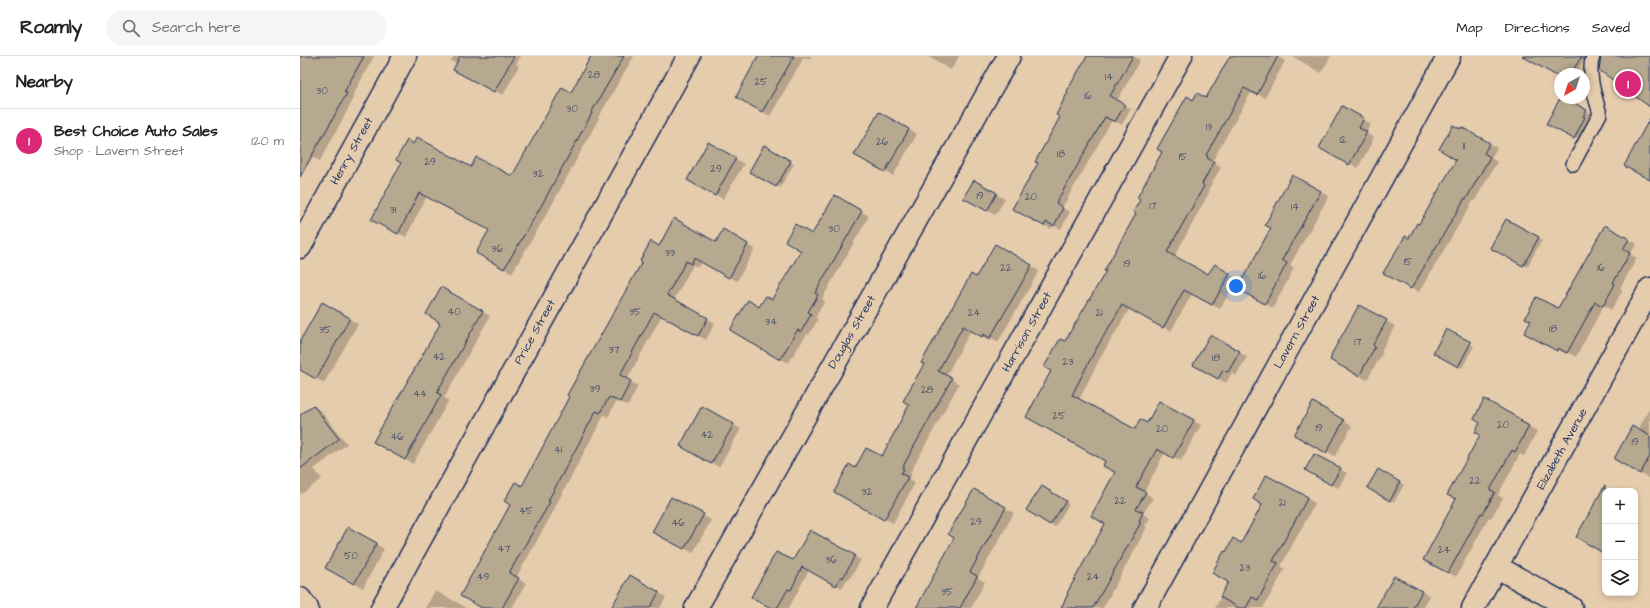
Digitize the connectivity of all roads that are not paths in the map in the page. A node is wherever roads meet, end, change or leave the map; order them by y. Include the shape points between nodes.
1 (405, 56) edge
2 (689, 56) edge
3 (1009, 56) edge
4 (1181, 56) edge
5 (1449, 56) edge
6 (1593, 56) edge
7 (1573, 164) dead end
8 (300, 247) edge
9 (1650, 289) edge
10 (1497, 567) junction
11 (300, 599) edge
12 (307, 608) edge
13 (382, 608) edge
14 (696, 608) edge
15 (872, 608) edge
16 (1145, 608) edge
17 (1474, 608) edge
18 (1572, 608) edge

1 - 8 street, Henry Street
2 - 13 street, Price Street
3 - 14 street, Douglas Street
4 - 15 street, Harrison Street
5 - 16 street, Lavern Street
6 - 7 lane via 1592,82 1600,114
9 - 10 street, Elizabeth Avenue
10 - 17 street, Elizabeth Avenue
10 - 18 street
11 - 12 street

